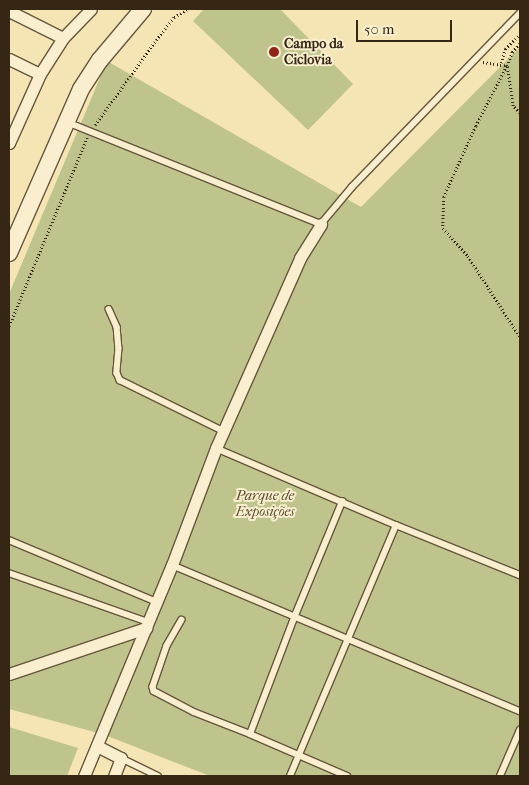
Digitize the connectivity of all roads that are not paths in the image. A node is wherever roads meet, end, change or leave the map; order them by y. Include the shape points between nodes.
1 (91, 9) edge
2 (143, 9) edge
3 (9, 11) edge
4 (520, 13) edge
5 (64, 38) junction
6 (9, 59) edge
7 (40, 74) junction
8 (65, 122) junction
9 (9, 143) edge
10 (321, 224) junction
11 (9, 253) edge
12 (109, 309) dead end
13 (224, 430) junction
14 (216, 448) junction
15 (342, 502) junction
16 (396, 525) junction
17 (9, 540) edge
18 (172, 565) junction
19 (9, 573) edge
20 (520, 575) edge
21 (157, 602) junction
22 (294, 618) junction
23 (182, 620) dead end
24 (147, 625) junction
25 (348, 639) junction
26 (9, 674) edge
27 (520, 711) edge
28 (520, 730) edge
29 (250, 734) junction
30 (97, 746) junction
31 (300, 756) junction
32 (121, 758) junction
33 (84, 776) edge
34 (114, 776) edge
35 (158, 776) edge
36 (290, 776) edge
37 (347, 776) edge
38 (500, 776) edge

1 - 5 street
2 - 8 main road via 100,60
3 - 5 street
4 - 10 lane via 352,187
5 - 7 street
6 - 7 street
7 - 9 street
8 - 10 lane
8 - 11 main road
10 - 13 street via 300,258
12 - 13 lane via 117,327 117,373 120,380
13 - 14 street
14 - 15 lane
14 - 18 street
15 - 16 lane
15 - 22 lane
16 - 20 lane
16 - 25 lane
17 - 21 lane
18 - 21 street
18 - 22 lane
19 - 24 lane
21 - 24 street
22 - 25 lane
22 - 29 lane
23 - 29 lane via 167,646 154,691 194,712
24 - 26 street
24 - 30 street
25 - 27 lane
25 - 31 lane
28 - 38 lane
29 - 31 lane
30 - 32 street
30 - 33 street
31 - 36 lane
31 - 37 lane
32 - 34 street
32 - 35 lane

